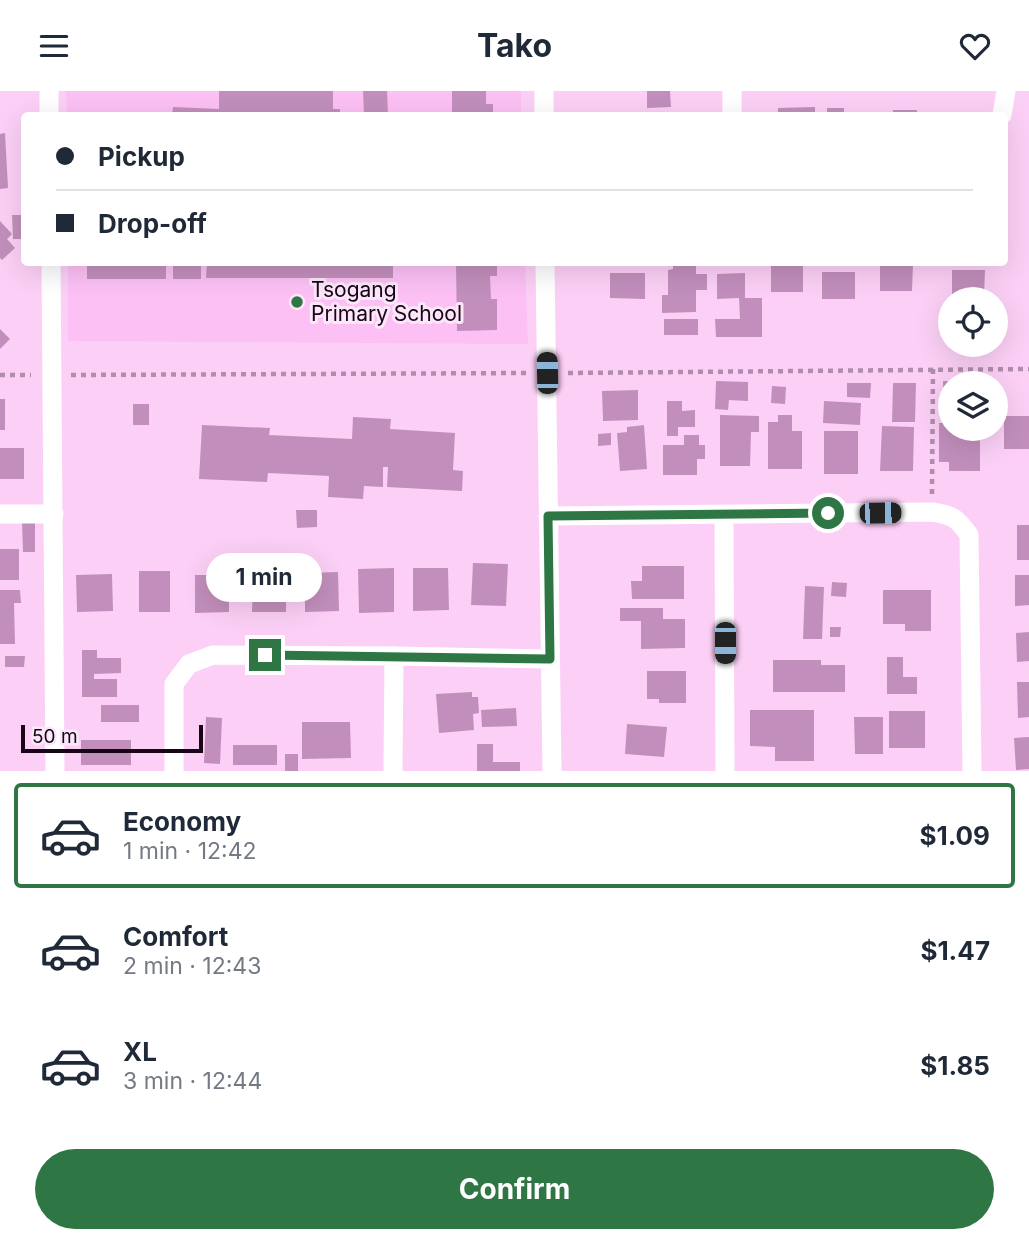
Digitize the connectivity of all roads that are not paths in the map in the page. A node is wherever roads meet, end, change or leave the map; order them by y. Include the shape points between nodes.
1 (49, 91) edge
2 (544, 91) edge
3 (732, 91) edge
4 (1006, 91) edge
5 (49, 112) edge
6 (544, 112) edge
7 (732, 112) edge
8 (1002, 112) edge
9 (51, 266) edge
10 (545, 266) edge
11 (0, 514) edge
12 (54, 514) junction
13 (724, 515) junction
14 (548, 516) junction
15 (394, 656) junction
16 (550, 659) junction
17 (55, 771) edge
18 (174, 771) edge
19 (393, 771) edge
20 (552, 771) edge
21 (725, 771) edge
22 (972, 771) edge

1 - 5 street
2 - 6 street
3 - 7 street
4 - 8 street
9 - 12 street
10 - 14 street
11 - 12 street
12 - 17 street
13 - 14 street
13 - 21 street
13 - 22 street via 932,512 959,520 968,535
14 - 16 street
15 - 16 street
15 - 18 street via 213,655 189,664 174,684
15 - 19 street
16 - 20 street

